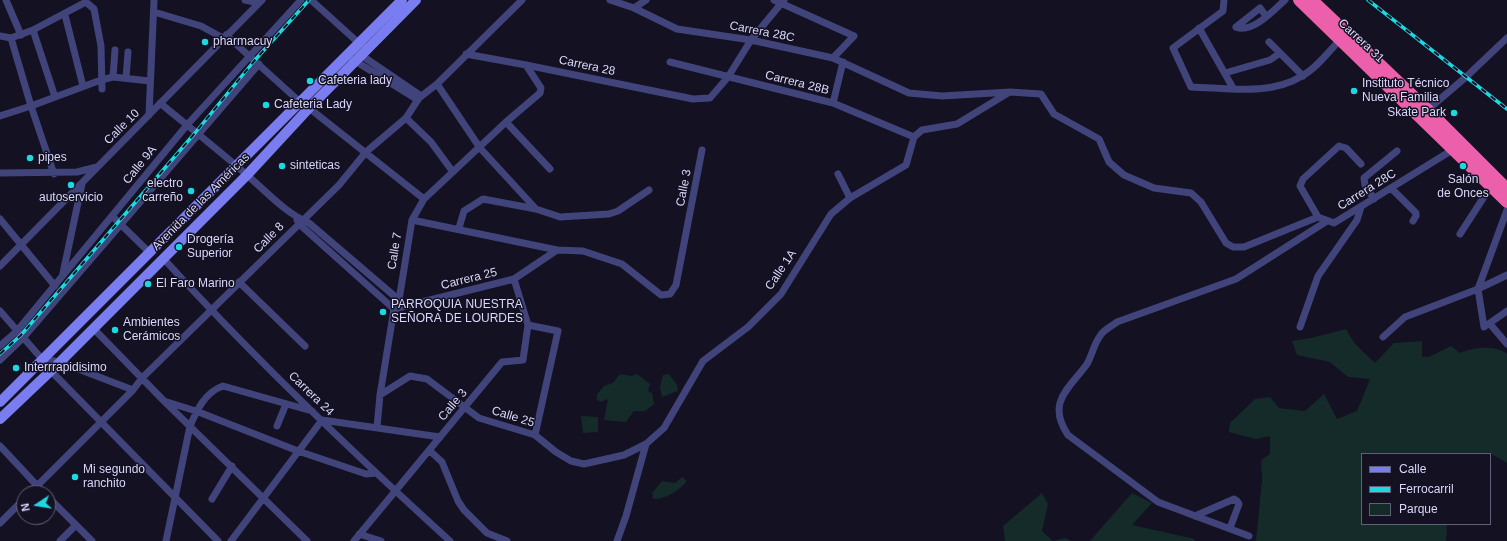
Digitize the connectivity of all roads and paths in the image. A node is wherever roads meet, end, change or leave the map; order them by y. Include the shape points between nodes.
1 (6, 0) edge
2 (154, 0) edge
3 (245, 0) edge
4 (301, 0) edge
5 (311, 0) edge
6 (402, 0) edge
7 (416, 0) edge
8 (522, 0) edge
9 (610, 0) edge
10 (646, 0) edge
11 (774, 0) edge
12 (1285, 0) edge
13 (1299, 0) edge
14 (1312, 0) edge
15 (260, 1) edge
16 (783, 2) edge
17 (1224, 2) edge
18 (634, 8) junction
19 (154, 12) junction
20 (65, 15) junction
21 (1266, 16) junction
22 (1199, 28) junction
23 (33, 30) junction
24 (21, 35) junction
25 (0, 36) edge
26 (225, 36) junction
27 (11, 38) junction
28 (1507, 38) edge
29 (751, 40) junction
30 (1340, 40) junction
31 (1269, 42) dead end
32 (115, 50) dead end
33 (128, 52) dead end
34 (357, 53) junction
35 (1280, 53) junction
36 (466, 54) junction
37 (251, 57) junction
38 (833, 58) junction
39 (670, 62) dead end
40 (844, 62) junction
41 (259, 64) junction
42 (526, 64) junction
43 (1225, 73) junction
44 (1303, 76) junction
45 (114, 77) junction
46 (728, 77) junction
47 (126, 78) junction
48 (102, 80) junction
49 (150, 81) junction
50 (437, 84) junction
51 (82, 86) junction
52 (1234, 88) junction
53 (102, 89) dead end
54 (1010, 92) junction
55 (55, 97) junction
56 (419, 98) junction
57 (300, 102) junction
58 (160, 103) junction
59 (833, 104) junction
60 (31, 106) junction
61 (310, 108) junction
62 (1424, 112) junction
63 (149, 115) junction
64 (0, 116) edge
65 (406, 118) junction
66 (508, 120) junction
67 (187, 125) junction
68 (197, 134) junction
69 (914, 137) junction
70 (1458, 146) junction
71 (480, 148) junction
72 (702, 150) dead end
73 (1397, 151) dead end
74 (366, 152) junction
75 (1361, 164) dead end
76 (97, 166) junction
77 (233, 168) junction
78 (550, 169) dead end
79 (453, 172) junction
80 (0, 173) edge
81 (54, 174) junction
82 (251, 174) junction
83 (838, 174) dead end
84 (82, 184) junction
85 (1491, 186) junction
86 (1391, 188) junction
87 (1507, 189) edge
88 (649, 190) dead end
89 (850, 198) junction
90 (424, 199) junction
91 (1374, 199) junction
92 (1507, 202) edge
93 (1361, 206) junction
94 (536, 209) junction
95 (1507, 210) edge
96 (112, 216) junction
97 (1318, 217) junction
98 (0, 219) edge
99 (412, 220) junction
100 (299, 221) junction
101 (1327, 221) junction
102 (1413, 221) dead end
103 (120, 224) junction
104 (459, 228) junction
105 (1460, 234) dead end
106 (21, 245) junction
107 (557, 250) junction
108 (150, 253) junction
109 (163, 258) junction
110 (0, 266) edge
111 (63, 275) junction
112 (1507, 275) edge
113 (514, 279) junction
114 (239, 282) junction
115 (56, 286) junction
116 (1478, 289) junction
117 (111, 291) junction
118 (121, 300) junction
119 (399, 300) junction
120 (394, 309) junction
121 (210, 310) junction
122 (0, 311) edge
123 (1507, 312) edge
124 (528, 325) junction
125 (1487, 325) junction
126 (1300, 327) dead end
127 (93, 328) junction
128 (18, 331) junction
129 (1383, 337) dead end
130 (23, 338) junction
131 (1507, 344) edge
132 (0, 346) edge
133 (305, 346) dead end
134 (42, 359) junction
135 (0, 360) edge
136 (60, 362) junction
137 (51, 371) junction
138 (142, 378) junction
139 (133, 390) junction
140 (380, 395) junction
141 (0, 402) edge
142 (165, 402) junction
143 (286, 404) junction
144 (466, 408) junction
145 (196, 411) junction
146 (313, 412) junction
147 (0, 419) edge
148 (322, 420) junction
149 (101, 422) junction
150 (190, 426) junction
151 (277, 426) dead end
152 (377, 427) junction
153 (535, 435) junction
154 (440, 437) junction
155 (646, 444) junction
156 (0, 446) edge
157 (429, 450) junction
158 (298, 452) junction
159 (232, 466) junction
160 (376, 473) junction
161 (36, 485) edge
162 (38, 485) edge
163 (396, 491) junction
164 (176, 498) junction
165 (263, 498) junction
166 (212, 499) dead end
167 (56, 505) edge
168 (16, 507) edge
169 (1195, 516) junction
170 (0, 523) edge
171 (76, 525) junction
172 (1230, 528) junction
173 (359, 534) junction
174 (1249, 536) dead end
175 (60, 541) edge
176 (92, 541) edge
177 (166, 541) edge
178 (218, 541) edge
179 (231, 541) edge
180 (307, 541) edge
181 (354, 541) edge
182 (381, 541) edge
183 (450, 541) edge
184 (507, 541) edge
185 (617, 541) edge

1 - 24 street
2 - 19 street
3 - 15 street, Calle 10
4 - 37 street, Calle 9A
5 - 34 street
6 - 34 main road, Avenida de las Américas
7 - 34 main road, Avenida de las Américas
8 - 36 street, Calle 8
9 - 18 street, Carrera 28C
10 - 18 street
11 - 16 street
12 - 21 street
13 - 30 highway, Carrera 31
14 - 62 highway, Carrera 31
15 - 26 street, Calle 10
16 - 29 street
16 - 38 street via 854,36
17 - 22 street via 1222,11
18 - 29 street, Carrera 28C via 677,29
19 - 26 street
19 - 49 street
20 - 23 street
20 - 48 street via 86,2 94,8 101,46
20 - 51 street
21 - 21 street via 1260,8 1236,27 1240,29 1256,24
22 - 43 street
22 - 52 street via 1173,48 1191,87
23 - 24 street
23 - 55 street
24 - 27 street
25 - 27 street
26 - 37 street
26 - 58 street, Calle 10
27 - 60 street
28 - 62 street
29 - 38 street, Carrera 28C
29 - 46 street
30 - 44 street
30 - 62 highway, Carrera 31
31 - 35 street
32 - 45 street
33 - 47 street
34 - 56 street
34 - 57 main road, Avenida de las Américas
34 - 61 main road, Avenida de las Américas
35 - 43 street via 1270,60
35 - 44 street
36 - 42 street, Carrera 28
36 - 50 street, Calle 8
37 - 41 street
37 - 67 street, Calle 9A
38 - 40 street, Carrera 28C
39 - 46 street, Carrera 28B
40 - 54 street, Carrera 28C via 909,93 942,96
40 - 59 street
41 - 57 street
41 - 68 street, Calle 9A
42 - 46 street, Carrera 28 via 693,99 710,98
42 - 66 street, Calle 7 via 541,88 540,93
43 - 52 street
44 - 52 street via 1284,85 1256,89
45 - 47 street
45 - 48 street
46 - 59 street, Carrera 28B
47 - 49 street
48 - 51 street
48 - 53 street
49 - 63 street
50 - 56 street, Calle 8
50 - 71 street
51 - 55 street
54 - 69 street via 957,124 922,130
54 - 97 street via 1040,94 1054,114 1099,139 1109,162 1124,175 1154,188 1191,193 1201,202 1226,243 1233,247 1244,247
55 - 60 street
56 - 65 street, Calle 8
57 - 77 main road, Avenida de las Américas
58 - 63 street, Calle 10
58 - 67 street
59 - 69 street, Carrera 28B
60 - 64 street
60 - 81 street
61 - 74 street
61 - 82 main road, Avenida de las Américas
62 - 70 highway, Carrera 31
63 - 76 street, Calle 10
65 - 74 street, Calle 8
65 - 79 street via 431,142
66 - 71 street, Calle 7
66 - 78 street
67 - 68 street
67 - 96 street, Calle 9A
68 - 77 street
68 - 103 street, Calle 9A
69 - 89 street, Calle 1A via 906,166
70 - 85 highway, Carrera 31
70 - 86 street, Carrera 28C
70 - 87 highway, Carrera 31
71 - 79 street, Calle 7
71 - 94 street
72 - 107 street, Calle 3 via 676,285 670,294 661,295 622,264 583,252
73 - 91 street via 1364,178 1365,185
74 - 90 street
74 - 100 street, Calle 8 via 339,185
75 - 97 street via 1346,148 1339,146 1303,179 1300,186
76 - 81 street via 78,172
76 - 84 street, Calle 10
77 - 82 street
77 - 108 main road, Avenida de las Américas
79 - 90 street, Calle 7
80 - 81 street
82 - 100 street via 280,206
82 - 109 main road, Avenida de las Américas
83 - 89 street
84 - 106 street, Calle 10
84 - 111 street
85 - 92 highway, Carrera 31
85 - 105 street
86 - 91 street, Carrera 28C
86 - 102 street via 1416,213
88 - 94 street via 618,211 609,214 560,217
89 - 155 street, Calle 1A via 831,214 781,294 748,327 703,361 664,428
90 - 99 street, Calle 7
91 - 93 street, Carrera 28C
93 - 101 street, Carrera 28C via 1334,223
93 - 126 street via 1357,220 1318,276
94 - 104 street via 483,199 464,211
95 - 116 street
96 - 103 street
96 - 111 street, Calle 9A
97 - 101 street, Carrera 28C
98 - 106 street
99 - 104 street, Calle 3
99 - 119 street, Calle 7
100 - 114 street, Calle 8
100 - 119 street via 308,223
100 - 120 street
101 - 169 street via 1236,279 1117,322 1100,334 1087,363 1064,391 1060,415 1068,435 1158,502
103 - 108 street
103 - 130 street, Calle 9A
104 - 107 street, Calle 3
106 - 110 street, Calle 10
106 - 115 street
107 - 113 street, Carrera 25
108 - 117 main road, Avenida de las Américas
109 - 118 main road, Avenida de las Américas
109 - 121 street, Carrera 24
111 - 115 street, Calle 9A
112 - 116 street
113 - 120 street, Carrera 25
113 - 124 street, Calle 3
114 - 121 street, Calle 8
114 - 133 street
115 - 128 street, Calle 9A
116 - 125 street
116 - 129 street via 1405,317
117 - 118 main road
117 - 134 main road, Avenida de las Américas
118 - 127 main road, Avenida de las Américas
119 - 120 street, Calle 7
120 - 140 street, Calle 7
121 - 138 street, Calle 8
121 - 146 street, Carrera 24
122 - 128 street
123 - 125 street
124 - 144 street, Calle 3 via 522,360 502,362
124 - 153 street via 558,331
125 - 131 street
127 - 136 main road, Avenida de las Américas
127 - 138 street
128 - 130 street
128 - 132 street, Calle 9A
130 - 134 street
130 - 135 street, Calle 9A
134 - 136 street
134 - 141 main road, Avenida de las Américas
136 - 137 main road, Avenida de las Américas
136 - 139 street
137 - 147 main road, Avenida de las Américas
137 - 149 street
138 - 139 street, Calle 8
138 - 142 street
139 - 149 street, Calle 8
140 - 144 street, Calle 25 via 410,376 427,379
140 - 152 street, Calle 7
142 - 145 street
142 - 150 street
143 - 145 street via 223,386 210,392
143 - 146 street
143 - 151 street
144 - 153 street, Calle 25 via 479,418
144 - 154 street, Calle 3
145 - 150 street
145 - 158 street
146 - 148 street, Carrera 24
148 - 152 street
148 - 158 street
148 - 160 street, Carrera 24
149 - 162 street, Calle 8
149 - 164 street
150 - 159 street
150 - 164 street
152 - 154 street
153 - 155 street, Calle 25 via 571,461 584,464 624,455
154 - 157 street, Calle 3
155 - 185 street
156 - 161 street
157 - 163 street, Calle 3
157 - 184 street via 442,462 464,510 487,533
158 - 160 street via 366,474
158 - 165 street
159 - 165 street
159 - 166 street
160 - 163 street, Carrera 24
163 - 173 street, Calle 3
163 - 183 street, Carrera 24
164 - 177 street
164 - 178 street
165 - 179 street
165 - 180 street
167 - 171 street
168 - 170 street
169 - 172 street
169 - 172 street via 1234,499 1238,504
171 - 175 street
171 - 176 street
172 - 174 street
173 - 181 street, Calle 3
173 - 182 street

